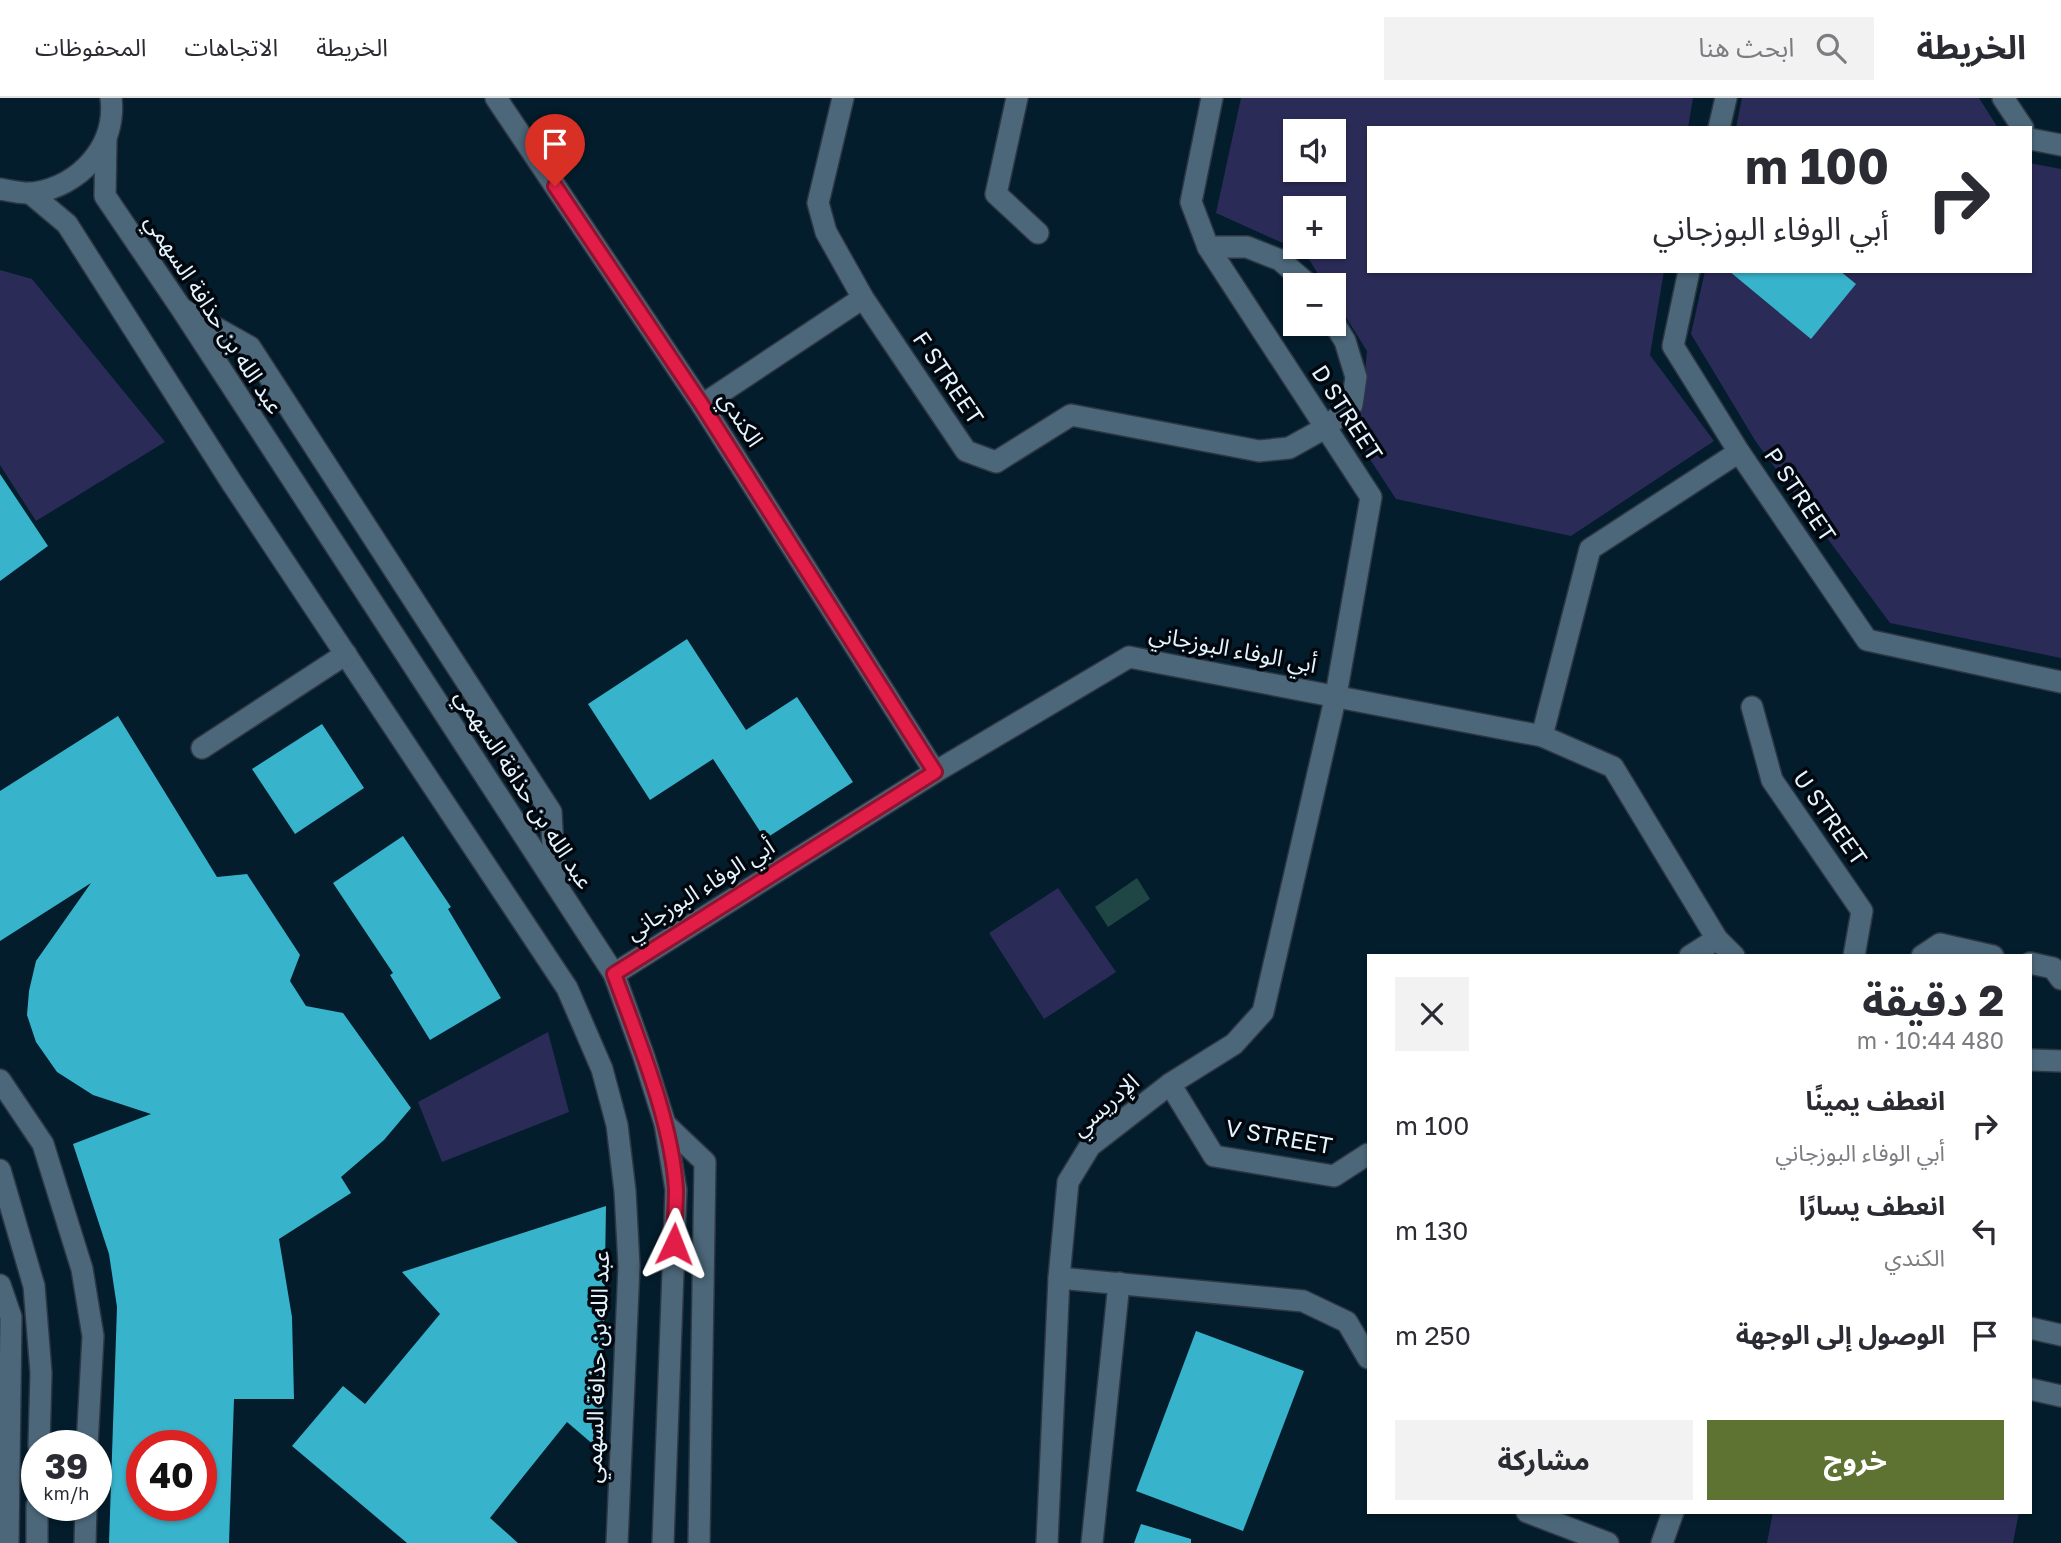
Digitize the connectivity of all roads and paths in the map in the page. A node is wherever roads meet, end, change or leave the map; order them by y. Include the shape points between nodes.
1 (111, 98) edge
2 (496, 98) edge
3 (843, 98) edge
4 (1017, 98) edge
5 (1212, 98) edge
6 (1726, 98) edge
7 (2003, 98) edge
8 (1719, 126) edge
9 (2022, 126) edge
10 (106, 139) junction
11 (2032, 139) edge
12 (2061, 145) edge
13 (0, 188) edge
14 (30, 193) junction
15 (1038, 233) dead end
16 (1208, 247) junction
17 (1295, 273) edge
18 (1689, 273) edge
19 (863, 298) junction
20 (181, 308) junction
21 (1342, 336) edge
22 (702, 405) junction
23 (1325, 428) junction
24 (1739, 452) junction
25 (346, 654) junction
26 (2061, 682) edge
27 (1336, 695) junction
28 (1752, 707) dead end
29 (1542, 736) junction
30 (202, 748) dead end
31 (1321, 759) joint
32 (935, 772) junction
33 (555, 884) junction
34 (1717, 939) junction
35 (1693, 954) edge
36 (1732, 954) edge
37 (1854, 954) edge
38 (1925, 954) edge
39 (1984, 954) edge
40 (2032, 963) edge
41 (614, 974) junction
42 (2061, 979) edge
43 (2032, 1060) edge
44 (2061, 1062) edge
45 (0, 1080) edge
46 (1170, 1084) junction
47 (665, 1124) junction
48 (1367, 1155) edge
49 (0, 1170) edge
50 (1059, 1278) junction
51 (1119, 1283) junction
52 (0, 1285) edge
53 (2032, 1328) edge
54 (2061, 1335) edge
55 (1367, 1356) edge
56 (2032, 1389) edge
57 (2061, 1395) edge
58 (39, 1430) edge
59 (88, 1430) edge
60 (1532, 1514) edge
61 (1672, 1514) edge
62 (37, 1521) edge
63 (86, 1521) edge
64 (8, 1543) edge
65 (37, 1543) edge
66 (85, 1543) edge
67 (617, 1543) edge
68 (663, 1543) edge
69 (699, 1543) edge
70 (1047, 1543) edge
71 (1091, 1543) edge
72 (1608, 1543) edge
73 (1662, 1543) edge

1 - 10 street
2 - 22 street, الكندي
3 - 19 street, F STREET via 818,203 826,232
4 - 15 street via 996,194
5 - 16 street, D STREET via 1191,202
6 - 8 street
7 - 9 street
10 - 14 street via 91,164 76,177
10 - 20 street, عبد الله بن حذافة السهمي via 105,196
11 - 12 street
13 - 14 street
14 - 25 street, عبد الله بن حذافة السهمي via 67,224
16 - 17 street via 1247,247 1280,260
16 - 23 street, D STREET
18 - 24 street via 1673,346
19 - 22 street
19 - 23 street, F STREET via 966,451 996,462 1071,415 1259,451 1289,448
20 - 33 street, عبد الله بن حذافة السهمي
20 - 33 street via 250,347 551,812
21 - 23 street via 1356,377 1352,405
22 - 32 street, الكندي
23 - 27 street, D STREET via 1371,497
24 - 26 street, P STREET via 1867,640
24 - 29 street, P STREET via 1590,550
25 - 30 street
25 - 67 street, عبد الله بن حذافة السهمي via 566,988 602,1069 617,1125 629,1266
27 - 29 street, أبي الوفاء البوزجاني
27 - 31 street, D STREET
27 - 32 street, أبي الوفاء البوزجاني via 1129,657
28 - 37 street, U STREET via 1772,780 1863,911
29 - 34 street, أبي الوفاء البوزجاني via 1614,767
31 - 46 street, الإدريسي via 1263,1012 1234,1044
32 - 41 street, أبي الوفاء البوزجاني
33 - 41 street, عبد الله بن حذافة السهمي
34 - 35 street
34 - 36 street, أبي الوفاء البوزجاني
38 - 39 street via 1940,944
40 - 42 street via 2053,968
41 - 47 street, عبد الله بن حذافة السهمي
43 - 44 street
45 - 59 street via 43,1144 82,1269 93,1336
46 - 48 street, V STREET via 1214,1156 1335,1176
46 - 50 street, الإدريسي via 1090,1146 1068,1182
47 - 68 street, عبد الله بن حذافة السهمي via 676,1189
47 - 69 street via 705,1162
49 - 58 street via 34,1286 41,1373
50 - 51 street
50 - 70 street, الإدريسي
51 - 55 street via 1303,1301 1346,1322
51 - 71 street
52 - 64 street via 11,1317
53 - 54 street
56 - 57 street
60 - 72 street
61 - 73 street
62 - 65 street
63 - 66 street

